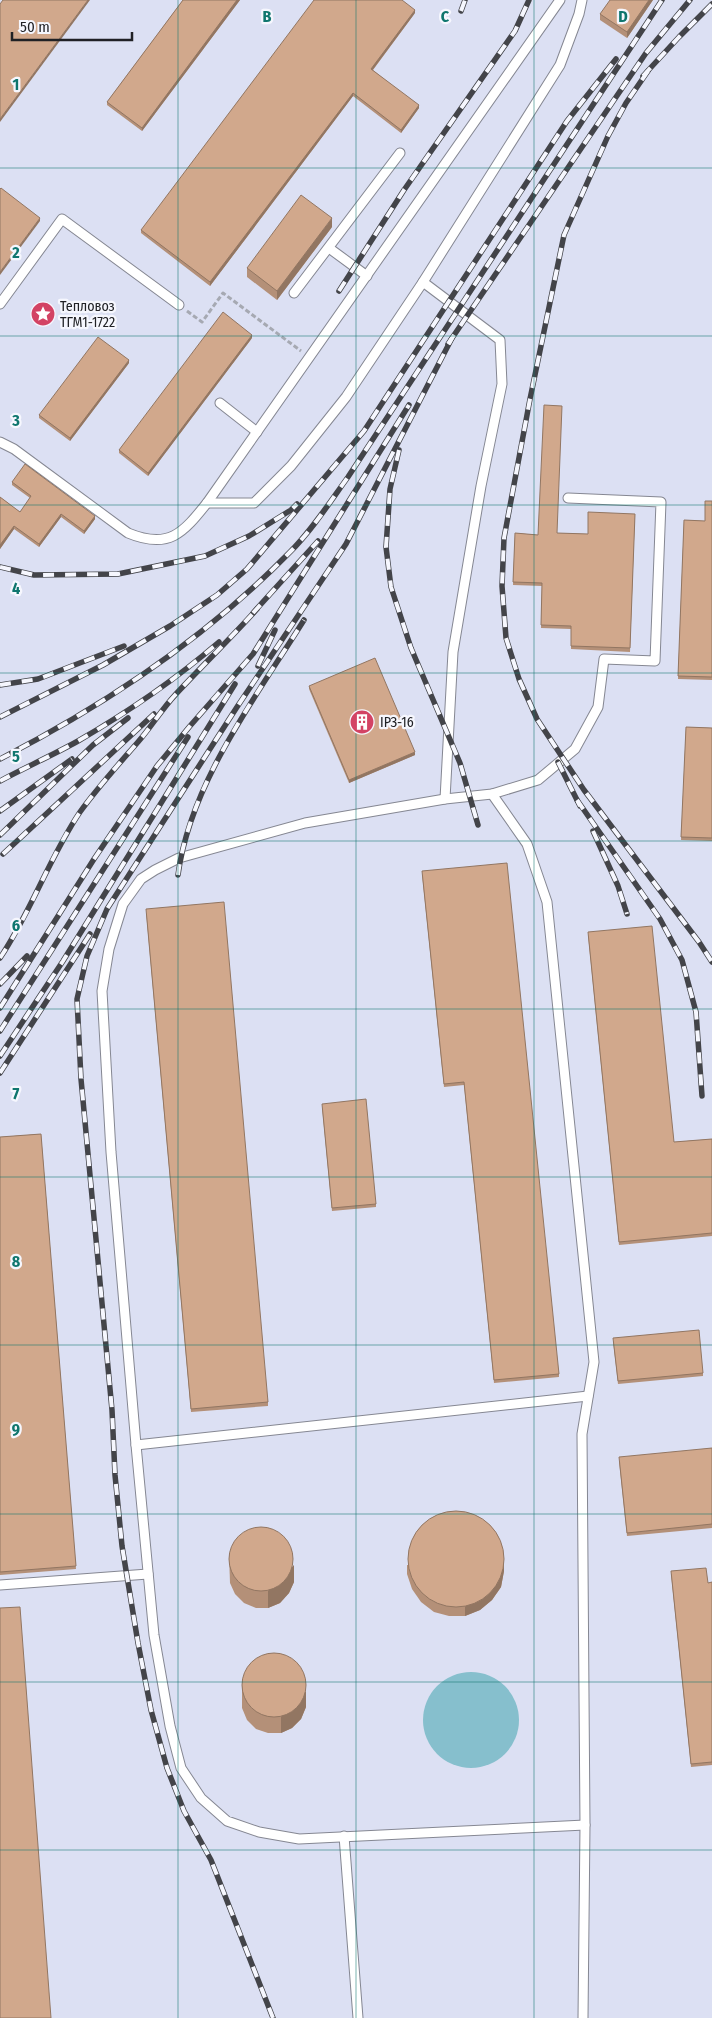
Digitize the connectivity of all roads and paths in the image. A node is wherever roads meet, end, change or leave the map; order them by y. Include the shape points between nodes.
1 (560, 0) edge
2 (582, 0) edge
3 (400, 154) dead end
4 (329, 248) junction
5 (366, 276) junction
6 (424, 282) junction
7 (294, 293) dead end
8 (0, 304) edge
9 (179, 305) joint
10 (310, 357) junction
11 (220, 403) dead end
12 (257, 432) junction
13 (0, 442) edge
14 (568, 498) dead end
15 (207, 503) junction
16 (492, 794) junction
17 (445, 799) junction
18 (588, 1396) junction
19 (136, 1446) junction
20 (148, 1574) junction
21 (0, 1585) edge
22 (585, 1825) junction
23 (344, 1836) junction
24 (358, 2018) edge
25 (583, 2018) edge

1 - 5 lane
2 - 6 lane via 560,65
3 - 4 lane
4 - 5 lane
4 - 7 lane
5 - 10 lane
6 - 15 lane via 346,397 291,466 254,503
6 - 17 lane via 500,340 502,384 452,652
8 - 9 lane via 62,219
9 - 10 path via 202,322 223,293
10 - 12 lane
11 - 12 lane
12 - 15 lane
13 - 15 lane via 128,533 144,540 161,540 177,535 190,525
14 - 16 lane via 661,502 654,661 604,659 598,707 575,749 538,780
16 - 17 lane
16 - 18 lane via 527,844 547,902 594,1362
17 - 19 lane via 305,823 179,858 141,880 123,904 109,949 102,991 111,1152
18 - 19 lane
18 - 22 lane via 582,1434
19 - 20 lane
20 - 21 lane
20 - 23 lane via 154,1635 170,1726 181,1768 201,1798 227,1821 259,1832 299,1839
22 - 23 lane
22 - 25 lane
23 - 24 lane

